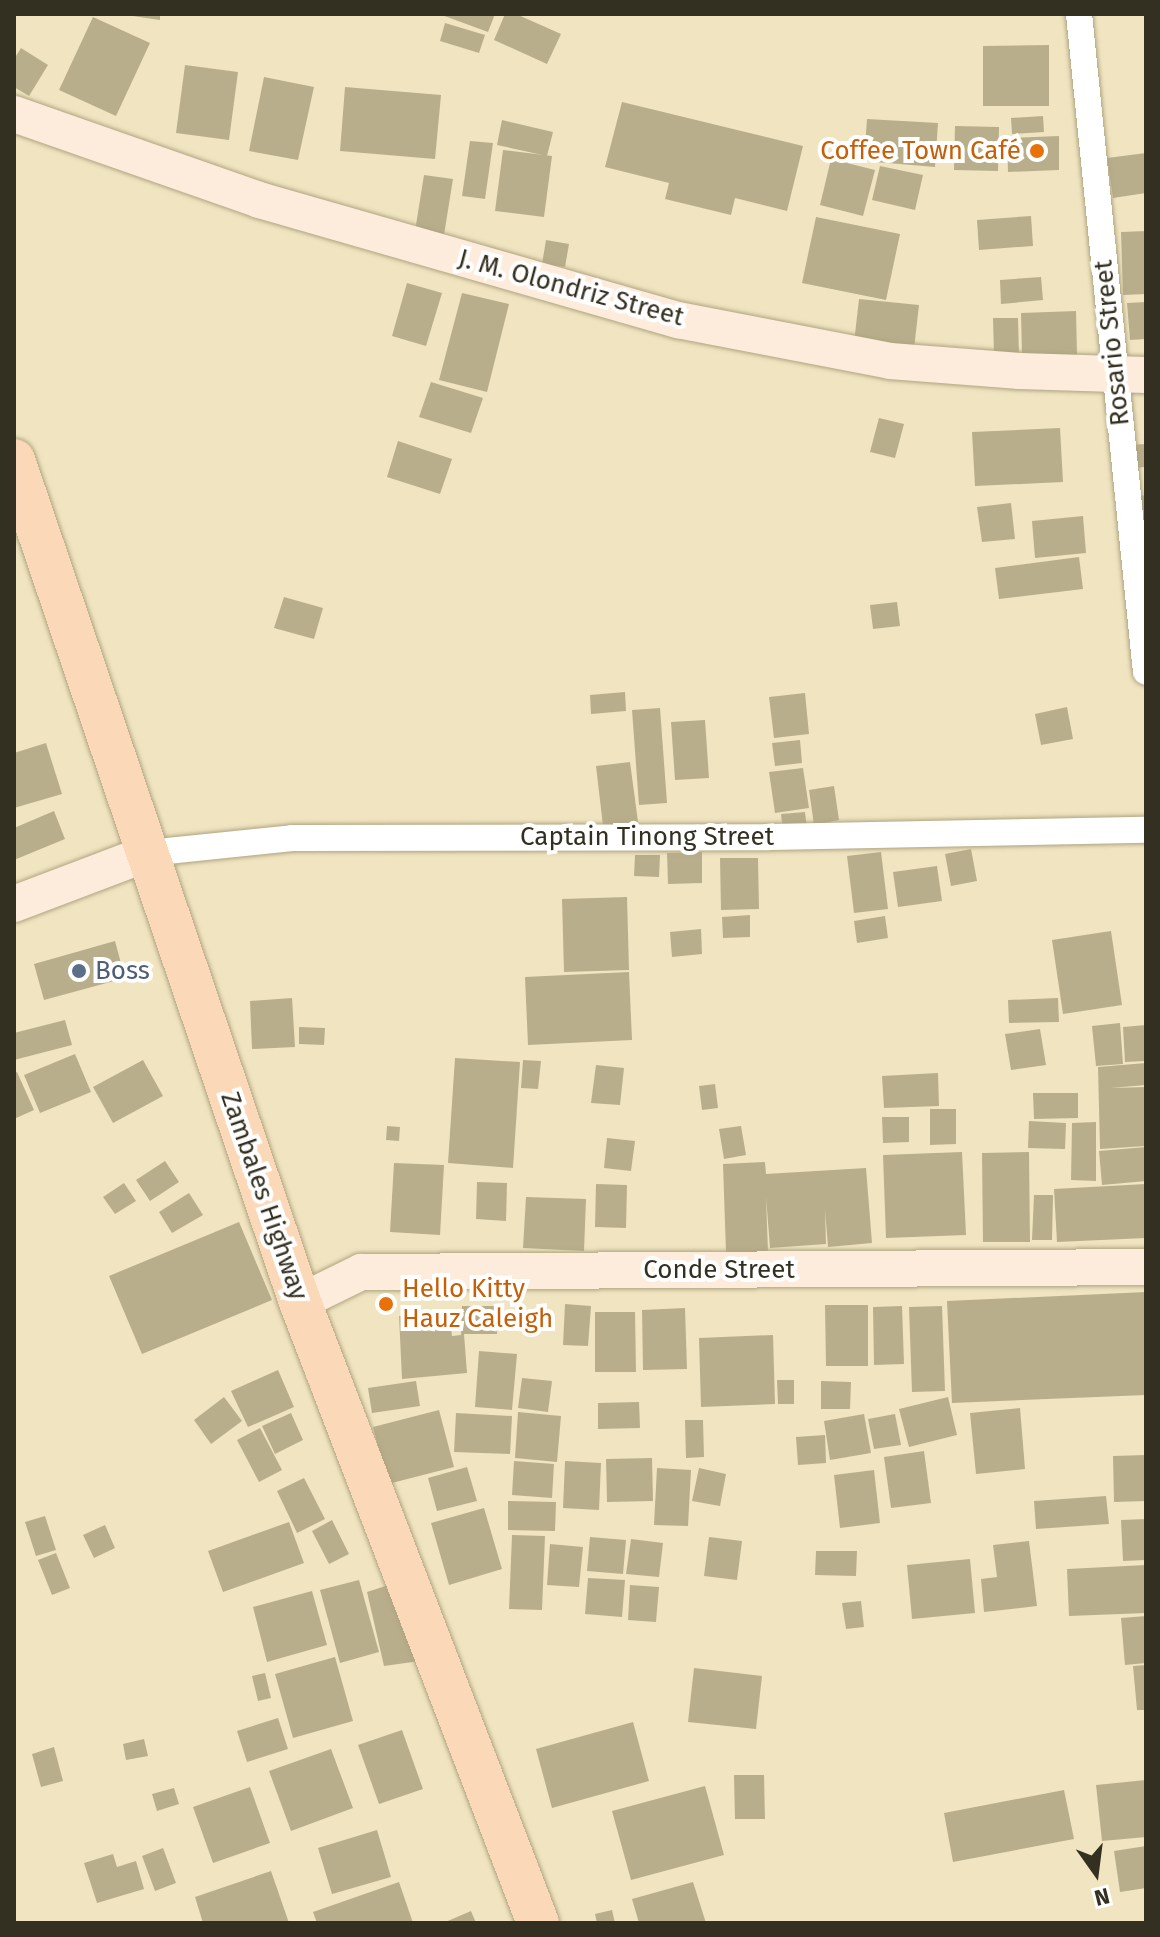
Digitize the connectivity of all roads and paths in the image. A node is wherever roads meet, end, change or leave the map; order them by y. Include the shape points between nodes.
1 (1079, 14) edge
2 (14, 114) edge
3 (1130, 375) edge
4 (14, 460) edge
5 (1146, 672) edge
6 (1146, 830) edge
7 (148, 853) junction
8 (14, 904) edge
9 (1146, 1267) edge
10 (300, 1302) junction
11 (538, 1923) edge

1 - 3 street, Rosario Street
2 - 3 street, J. M. Olondriz Street via 259,200 678,320 890,361
3 - 5 street, Rosario Street
4 - 7 main road, Zambales Highway
6 - 7 street, Captain Tinong Street via 292,838
7 - 8 street
7 - 10 main road, Zambales Highway
9 - 10 street, Conde Street via 361,1272
10 - 11 main road, Zambales Highway

